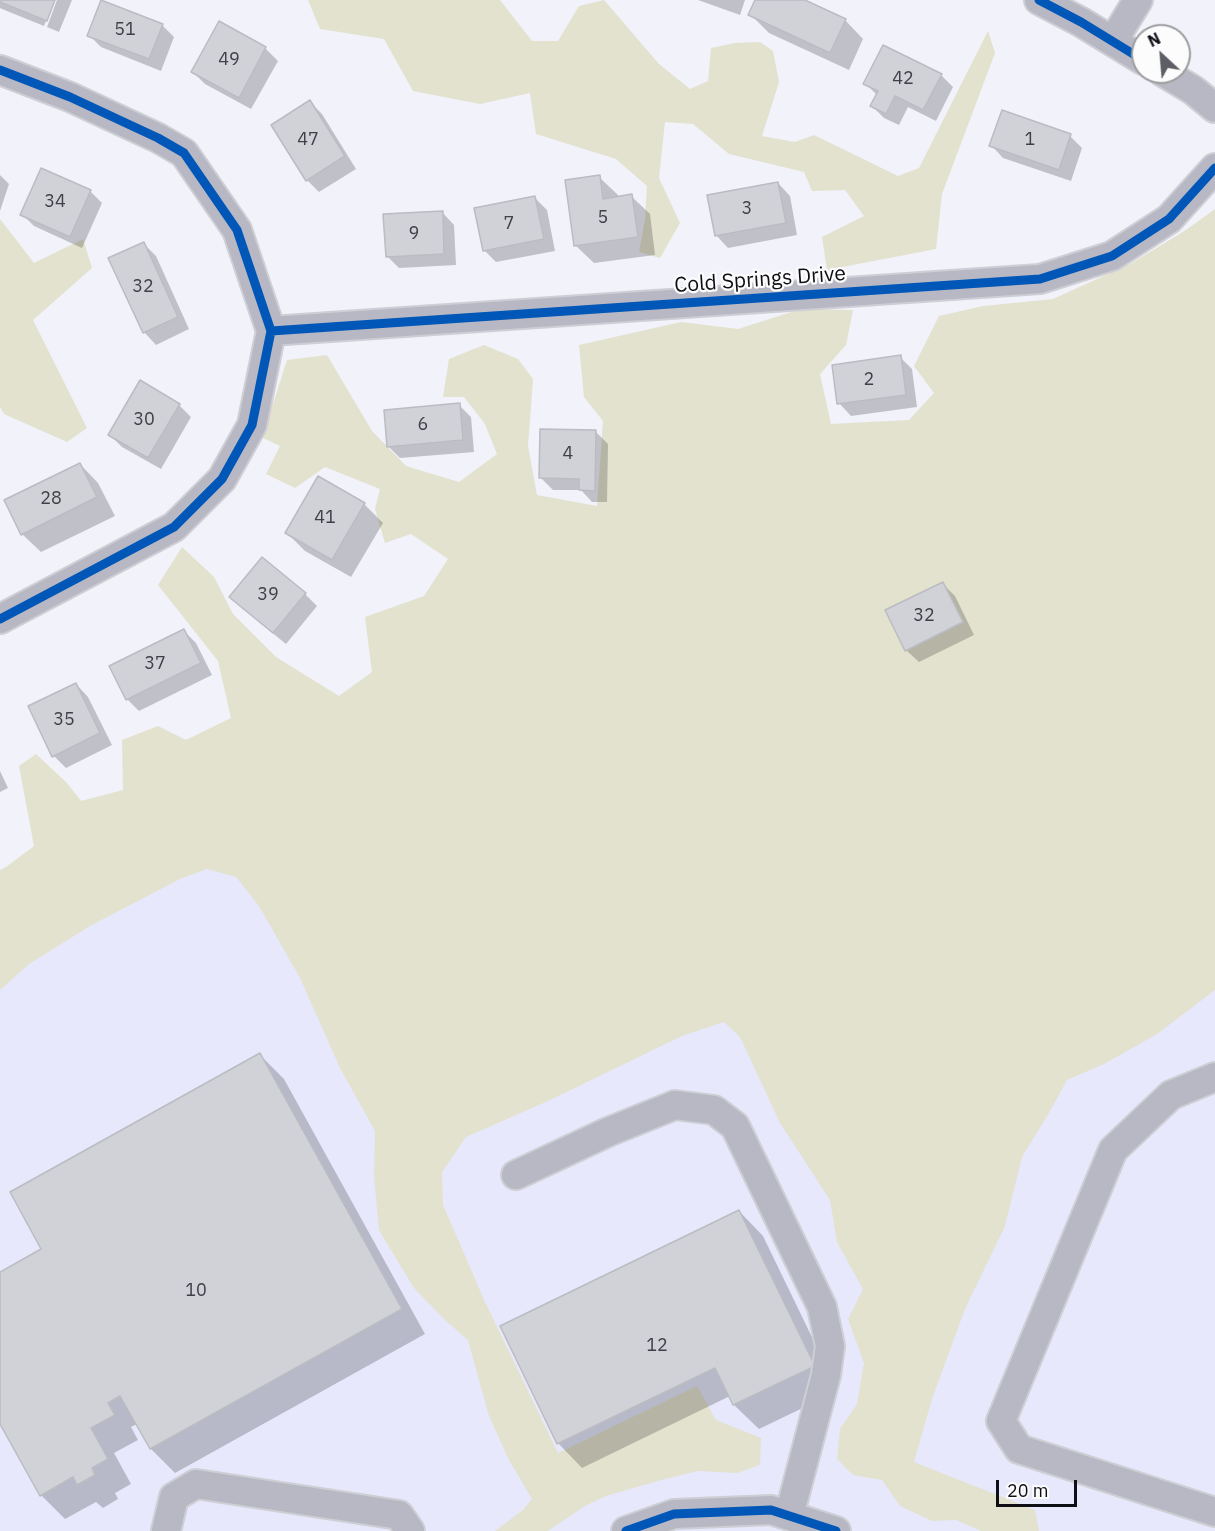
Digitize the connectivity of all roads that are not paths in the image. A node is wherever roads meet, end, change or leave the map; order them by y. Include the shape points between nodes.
1 (1038, 0) edge
2 (1137, 0) edge
3 (1113, 41) junction
4 (1131, 52) edge
5 (0, 70) edge
6 (1182, 84) edge
7 (1215, 108) edge
8 (1215, 168) edge
9 (271, 331) junction
10 (0, 620) edge
11 (1215, 1077) edge
12 (516, 1175) dead end
13 (1215, 1512) edge
14 (810, 1525) edge
15 (166, 1531) edge
16 (410, 1531) edge
17 (626, 1531) edge

1 - 3 street
2 - 3 street
3 - 4 street
5 - 9 street via 70,97 184,153 237,230
6 - 7 street
8 - 9 street, Cold Springs Drive via 1169,219 1112,256 1040,279
9 - 10 street via 252,425 222,479 174,527
11 - 13 street via 1171,1095 1113,1150 1001,1421 1018,1449
12 - 14 street via 675,1105 714,1110 735,1126 822,1307 830,1346
14 - 17 street via 771,1510 674,1514
15 - 16 street via 174,1497 196,1484 399,1515

